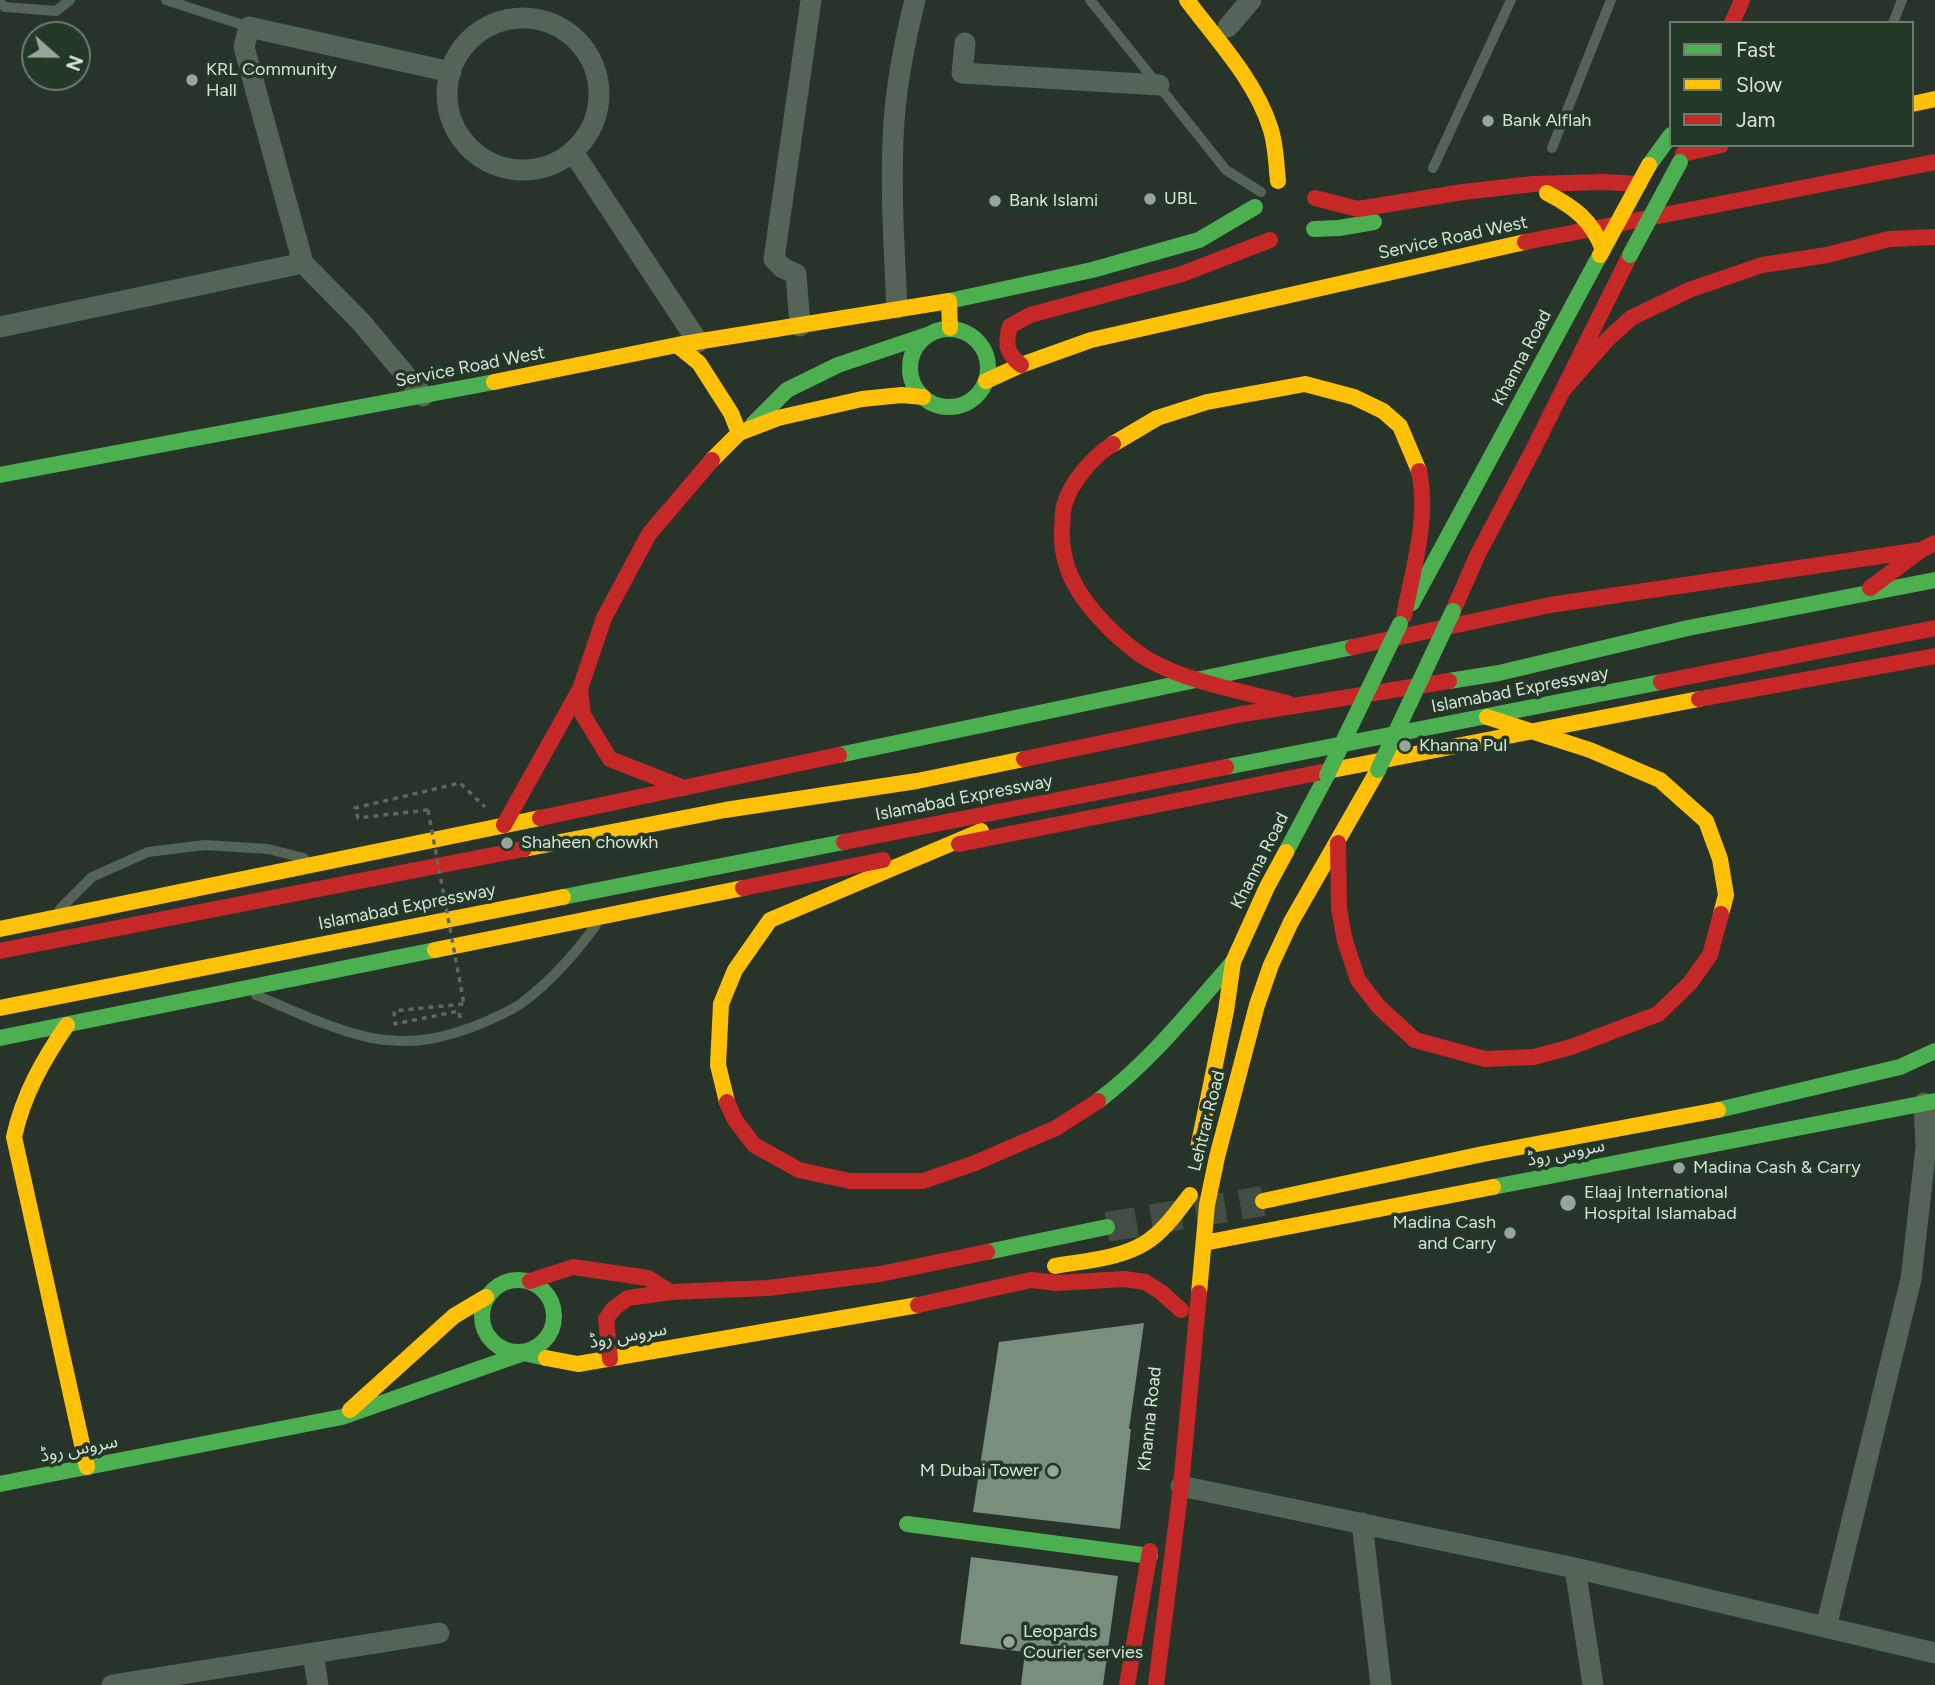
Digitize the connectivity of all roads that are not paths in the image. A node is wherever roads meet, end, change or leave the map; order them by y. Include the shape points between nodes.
1 (70, 0) edge
2 (166, 0) edge
3 (811, 0) edge
4 (915, 0) edge
5 (1090, 0) edge
6 (1187, 0) edge
7 (1251, 0) edge
8 (1511, 0) edge
9 (1611, 0) edge
10 (1742, 0) edge
11 (1902, 0) edge
12 (0, 3) edge
13 (1733, 21) edge
14 (1894, 21) edge
15 (1225, 23) joint
16 (249, 27) junction
17 (965, 43) dead end
18 (452, 72) junction
19 (1265, 78) dead end
20 (1159, 85) junction
21 (1935, 99) edge
22 (1914, 104) edge
23 (1669, 138) edge
24 (1713, 147) edge
25 (1552, 148) dead end
26 (572, 152) junction
27 (1683, 154) edge
28 (1935, 162) edge
29 (1433, 168) dead end
30 (1292, 182) junction
31 (1639, 184) junction
32 (1315, 198) junction
33 (1258, 199) junction
34 (1314, 229) junction
35 (1935, 237) edge
36 (1270, 240) junction
37 (1601, 252) junction
38 (303, 263) junction
39 (949, 301) junction
40 (897, 308) junction
41 (800, 326) junction
42 (0, 327) edge
43 (950, 328) junction
44 (927, 335) junction
45 (687, 343) junction
46 (1021, 365) junction
47 (986, 381) junction
48 (1563, 390) junction
49 (423, 396) junction
50 (923, 397) junction
51 (745, 430) junction
52 (0, 475) edge
53 (1930, 547) edge
54 (1935, 579) edge
55 (1862, 593) junction
56 (1402, 620) junction
57 (1935, 628) edge
58 (1935, 656) edge
59 (1202, 678) junction
60 (580, 689) junction
61 (1296, 705) junction
62 (1484, 716) junction
63 (1528, 731) junction
64 (684, 788) junction
65 (1065, 798) junction
66 (504, 825) junction
67 (1338, 843) junction
68 (939, 848) junction
69 (324, 863) junction
70 (601, 917) junction
71 (51, 918) junction
72 (0, 929) edge
73 (0, 951) edge
74 (1233, 962) junction
75 (243, 989) junction
76 (0, 1007) edge
77 (67, 1025) junction
78 (0, 1038) edge
79 (1935, 1051) edge
80 (1930, 1102) edge
81 (0, 1122) edge
82 (14, 1137) junction
83 (1192, 1182) junction
84 (1263, 1201) tunnel mouth
85 (1107, 1227) tunnel mouth
86 (1204, 1243) junction
87 (1031, 1280) junction
88 (530, 1281) junction
89 (671, 1292) junction
90 (486, 1297) junction
91 (1180, 1316) joint
92 (524, 1353) junction
93 (610, 1359) junction
94 (342, 1418) junction
95 (86, 1467) junction
96 (0, 1484) edge
97 (1181, 1486) junction
98 (907, 1524) dead end
99 (1362, 1524) junction
100 (1154, 1532) dead end
101 (1150, 1556) junction
102 (1575, 1568) junction
103 (1826, 1627) junction
104 (439, 1633) dead end
105 (313, 1653) junction
106 (1935, 1653) edge
107 (112, 1685) edge
108 (318, 1685) edge
109 (1127, 1685) edge
110 (1156, 1685) edge
111 (1381, 1685) edge
112 (1593, 1685) edge

1 - 12 lane via 56,11
2 - 16 lane
3 - 41 street via 774,259 796,274
4 - 40 street via 894,120
5 - 20 lane
6 - 30 main road via 1253,91
7 - 15 street
8 - 29 lane
9 - 25 lane
10 - 13 main road
11 - 14 lane
15 - 19 main road
16 - 18 street
16 - 38 street via 244,47
17 - 20 street via 962,73
18 - 26 street via 446,88 450,117 464,144 488,162 516,170 546,167
18 - 26 street via 454,59 473,35 499,20 529,17 557,25 581,43 596,69 599,99 591,128
20 - 33 lane via 1226,170
21 - 22 main road
23 - 31 main road, Khanna Road, bridge
24 - 27 main road
26 - 45 street
27 - 48 main road, bridge
28 - 46 main road, Service Road West via 1546,237 1198,314 1091,340
30 - 32 main road
30 - 33 main road
31 - 32 main road via 1543,182 1358,209
31 - 37 main road, Khanna Road, bridge
32 - 34 main road
33 - 36 main road via 1257,226
33 - 39 main road, Service Road West via 1199,240 1092,270
34 - 36 main road via 1294,243
34 - 37 main road, bridge via 1547,193 1587,217
35 - 48 main road via 1889,239 1762,265 1689,290 1631,318
36 - 46 main road via 1161,282 1030,315 1010,326 1006,338 1010,357
37 - 56 main road, Khanna Road
38 - 42 street
38 - 49 street via 361,322
39 - 40 main road, Service Road West
39 - 43 main road
40 - 41 main road, Service Road West
41 - 45 main road, Service Road West
43 - 44 main road
43 - 47 main road via 963,330 982,345 987,357
44 - 50 main road via 918,343 910,365
44 - 51 main road via 838,365 786,390
45 - 49 main road, Service Road West
45 - 51 main road
46 - 47 main road, Service Road West
47 - 50 main road via 971,401 959,406 946,407
48 - 67 main road, Lehtrar Road, bridge
49 - 52 main road, Service Road West
50 - 51 main road via 862,399
51 - 60 main road via 707,464 649,534 604,618
53 - 55 main road
53 - 59 main road via 1550,605
54 - 55 main road, Islamabad Expressway
55 - 61 main road, Islamabad Expressway via 1499,673
56 - 59 main road via 1423,514 1423,489 1399,426 1383,411 1354,397 1305,384 1207,402 1157,418 1104,450 1084,469 1064,505 1062,533 1065,564 1091,611 1148,660
56 - 74 main road, Khanna Road, bridge
57 - 62 main road, Islamabad Expressway
58 - 63 main road
59 - 61 main road
59 - 64 main road
60 - 64 main road via 583,715 610,759
60 - 66 main road
61 - 73 main road, Islamabad Expressway via 918,781 711,812
62 - 63 main road
62 - 65 main road, Islamabad Expressway
63 - 67 main road via 1590,750 1660,780 1706,821 1720,859 1726,895 1710,955 1690,984 1658,1014 1534,1057 1485,1059 1415,1040 1379,1007 1358,979 1339,909
63 - 68 main road
64 - 66 main road
65 - 68 main road
65 - 76 main road, Islamabad Expressway
66 - 69 main road
67 - 86 main road, Lehtrar Road via 1291,922 1257,1005 1217,1157
68 - 70 main road
68 - 74 main road via 770,920 736,970 721,1004 718,1065 735,1120 754,1145 799,1170 850,1181 923,1181 1056,1128 1125,1081
69 - 71 main road
69 - 71 lane via 268,849 205,845 148,852 92,877
70 - 75 main road
70 - 75 lane via 580,947 521,1004 444,1037 413,1042 372,1038 328,1026
71 - 72 main road
74 - 83 main road, Khanna Road
75 - 77 main road
77 - 78 main road
77 - 82 main road via 34,1078
79 - 84 main road via 1900,1067 1722,1109
80 - 86 main road, سروس روڈ
80 - 103 street via 1911,1279
81 - 82 main road
82 - 95 main road
83 - 87 main road via 1164,1226 1144,1243 1113,1255 1054,1266
83 - 91 main road, Khanna Road
85 - 89 main road via 880,1274 768,1288
86 - 97 main road, Lehtrar Road
87 - 91 main road, سروس روڈ via 1145,1282 1161,1292
87 - 93 main road, سروس روڈ via 950,1300
88 - 89 main road via 573,1267 648,1278
88 - 90 main road via 513,1279
88 - 92 main road via 544,1290 554,1319 550,1334
89 - 93 main road via 628,1298 614,1308 606,1319
90 - 92 main road via 481,1313 483,1330 493,1344 508,1352
90 - 94 main road via 454,1316
92 - 93 main road, سروس روڈ via 578,1364
92 - 94 main road, سروس روڈ
94 - 95 main road, سروس روڈ
95 - 96 main road, سروس روڈ
97 - 99 street
97 - 110 main road, Lehtrar Road
98 - 101 main road
99 - 102 street
99 - 111 street
100 - 101 main road
101 - 109 main road
102 - 103 street
102 - 112 street
103 - 106 street
104 - 105 street
105 - 107 street
105 - 108 street

